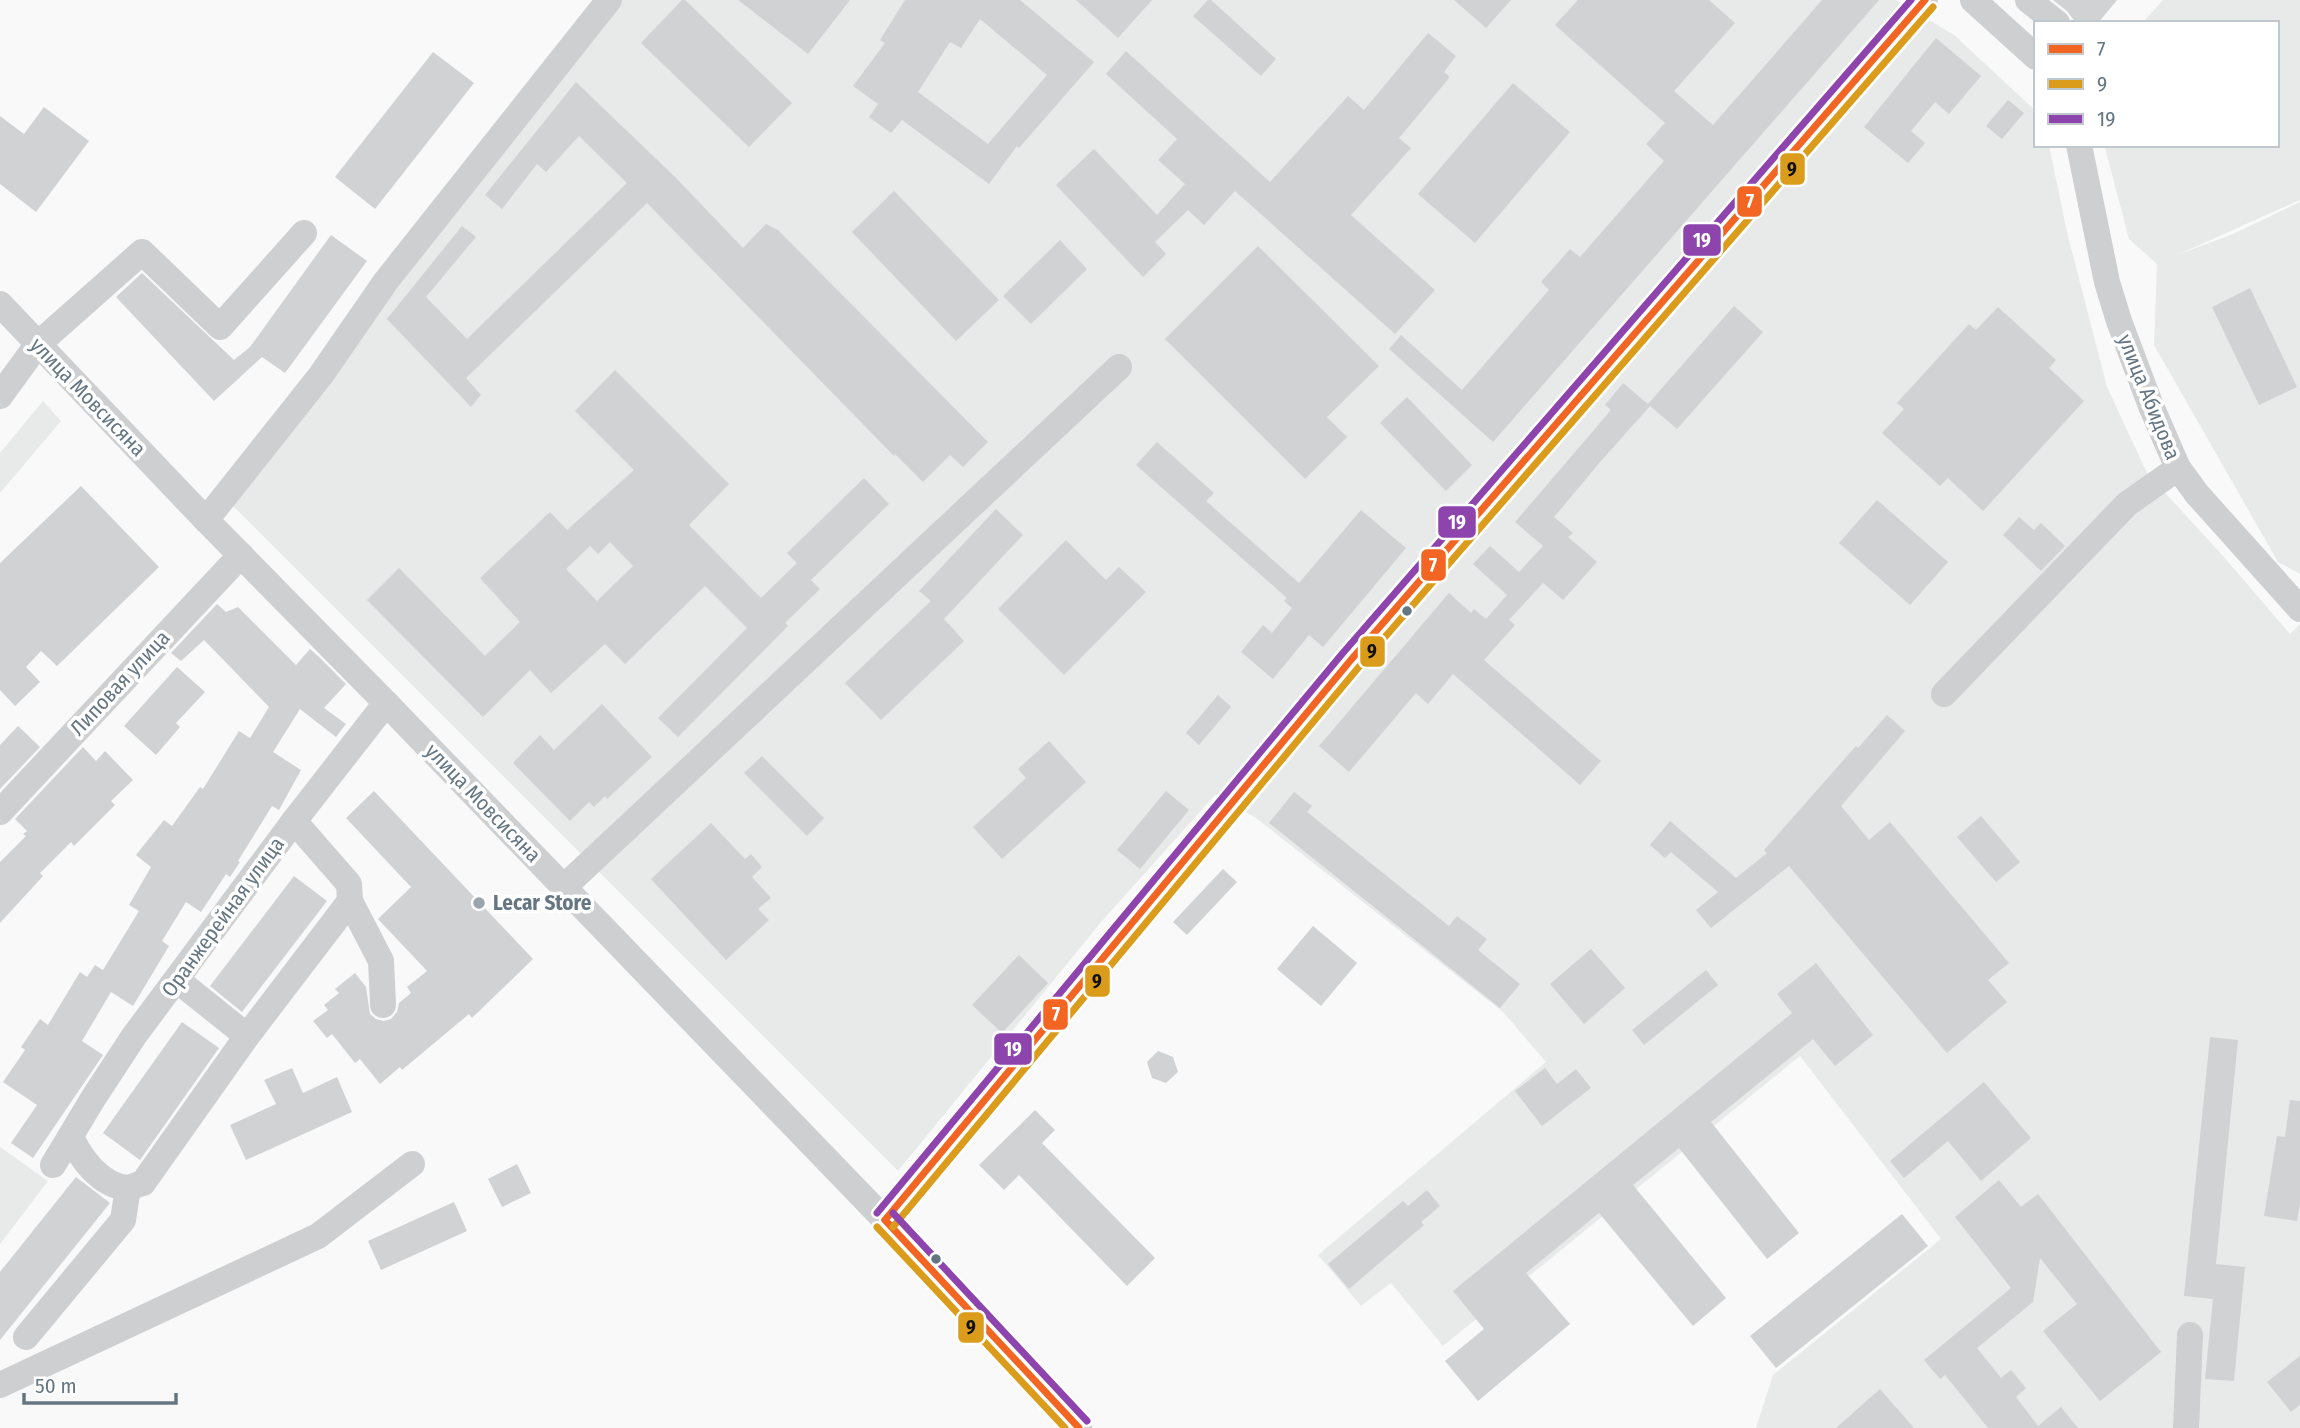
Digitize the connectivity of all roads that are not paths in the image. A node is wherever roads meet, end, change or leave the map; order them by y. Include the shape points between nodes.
1 (609, 0) edge
2 (1925, 0) edge
3 (1973, 0) edge
4 (2028, 0) edge
5 (2054, 21) edge
6 (2034, 55) edge
7 (2079, 147) edge
8 (304, 233) dead end
9 (0, 304) edge
10 (37, 345) junction
11 (1119, 367) dead end
12 (0, 396) edge
13 (2178, 468) junction
14 (206, 520) junction
15 (241, 555) junction
16 (2300, 609) edge
17 (1944, 694) dead end
18 (386, 703) junction
19 (0, 812) edge
20 (294, 821) junction
21 (564, 887) junction
22 (350, 901) junction
23 (177, 980) junction
24 (383, 1005) dead end
25 (247, 1036) junction
26 (71, 1137) junction
27 (412, 1164) dead end
28 (53, 1165) dead end
29 (128, 1188) junction
30 (885, 1220) junction
31 (2190, 1335) dead end
32 (26, 1338) dead end
33 (0, 1385) edge
34 (1079, 1428) edge
35 (2186, 1428) edge

1 - 14 street via 386,281 321,375
2 - 30 street via 1350,661
3 - 6 street
4 - 5 street
7 - 13 street, улица Абидова via 2107,282
8 - 10 street via 220,327 142,251
9 - 10 street, улица Мовсисяна
10 - 12 street
10 - 14 street, улица Мовсисяна
11 - 21 street
13 - 16 street, улица Абидова
13 - 17 street via 2127,504
14 - 15 street, улица Мовсисяна
15 - 18 street, улица Мовсисяна
15 - 19 street, Липовая улица
18 - 20 street, Оранжерейная улица
18 - 21 street, улица Мовсисяна
20 - 22 street via 349,884
20 - 23 street, Оранжерейная улица
21 - 30 street, улица Мовсисяна
22 - 24 street via 381,961
22 - 25 street
23 - 25 street
23 - 26 street, Оранжерейная улица via 134,1036
25 - 29 street via 143,1183
26 - 28 street, Оранжерейная улица
26 - 29 street via 82,1160 106,1179
27 - 33 street via 318,1236
29 - 32 street via 123,1220
30 - 34 street, улица Мовсисяна
31 - 35 street

